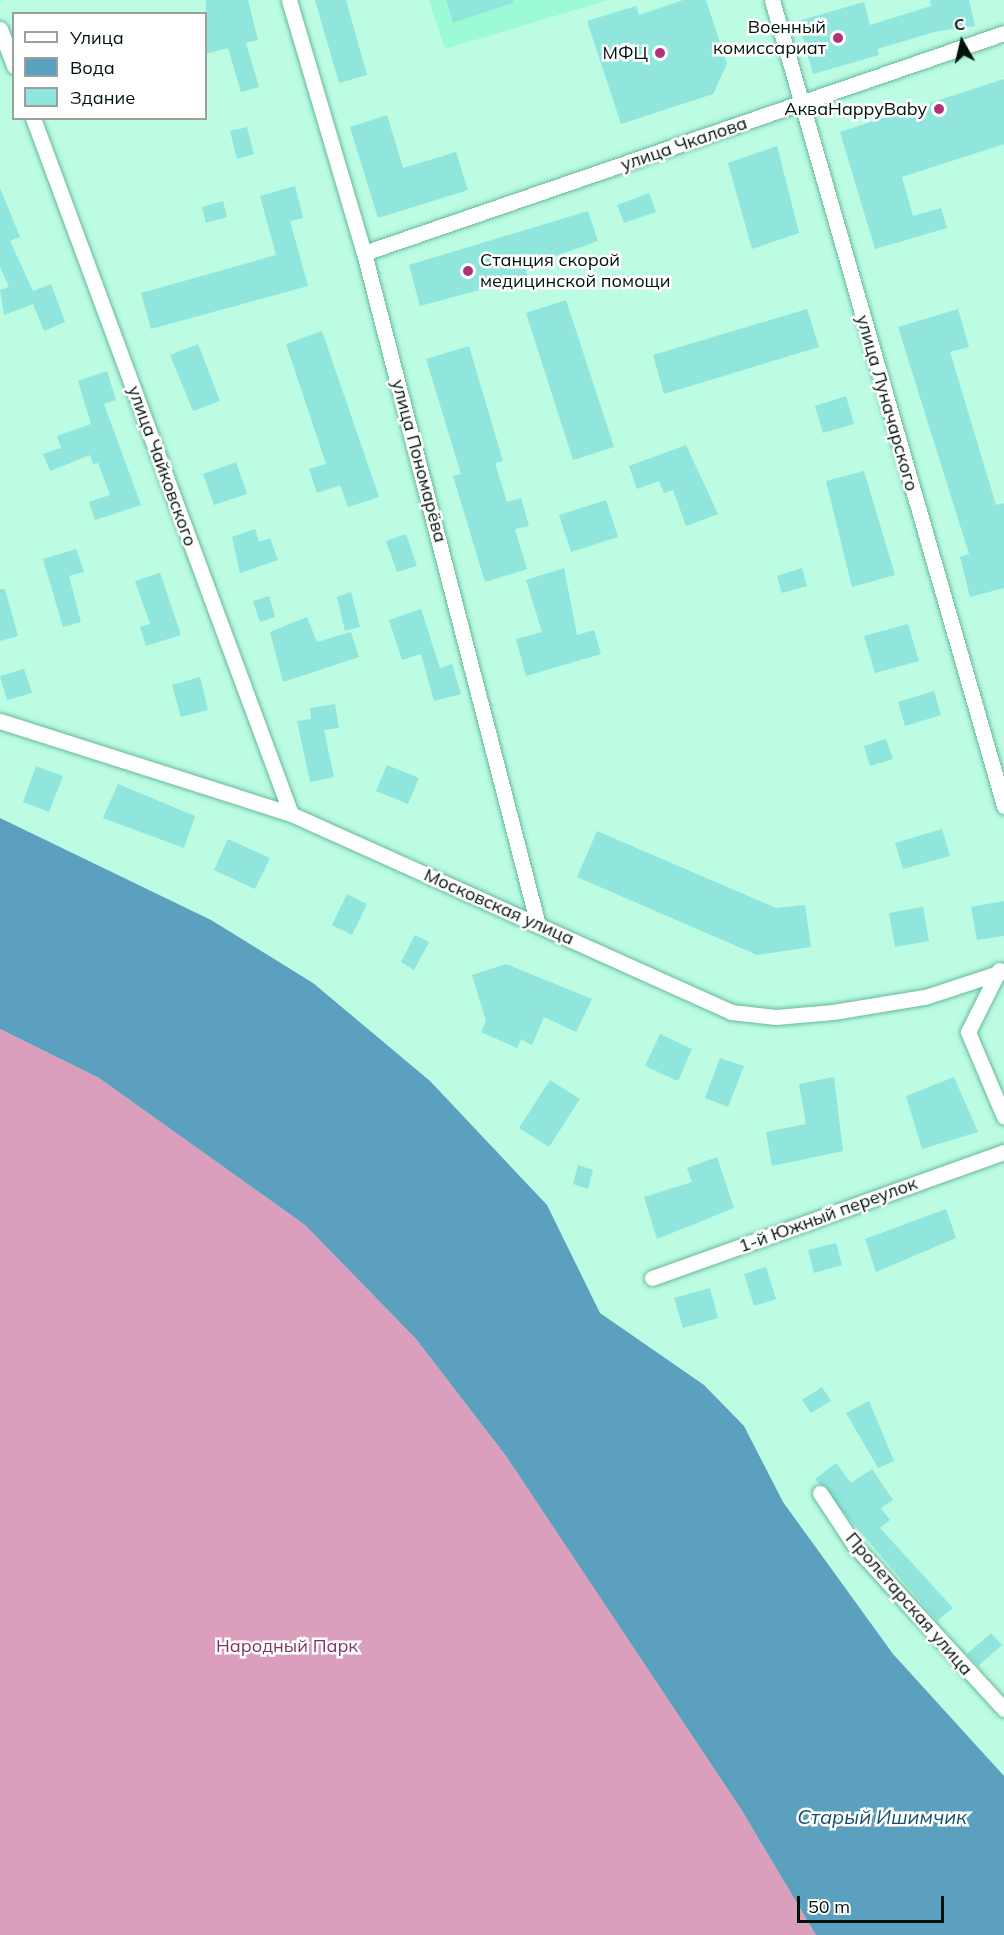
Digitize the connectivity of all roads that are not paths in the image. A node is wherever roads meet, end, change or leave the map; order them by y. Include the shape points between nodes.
1 (289, 0) edge
2 (772, 0) edge
3 (0, 29) edge
4 (1004, 33) edge
5 (12, 61) edge
6 (801, 104) junction
7 (34, 120) edge
8 (364, 253) junction
9 (0, 721) edge
10 (1004, 806) edge
11 (291, 814) junction
12 (538, 925) junction
13 (1001, 969) edge
14 (1004, 1117) edge
15 (1004, 1152) edge
16 (652, 1278) dead end
17 (820, 1493) dead end
18 (1004, 1709) edge

1 - 8 street, улица Пономарёва
2 - 6 street, улица Луначарского
3 - 5 street
4 - 6 street, улица Чкалова
6 - 8 street, улица Чкалова
6 - 10 street, улица Луначарского
7 - 11 street, улица Чайковского
8 - 12 street, улица Пономарёва
9 - 11 street, Московская улица
11 - 12 street, Московская улица
12 - 13 street, Московская улица via 731,1011 776,1017 925,997
13 - 14 street via 968,1032
15 - 16 street, 1-й Южный переулок
17 - 18 street, Пролетарская улица via 855,1546

